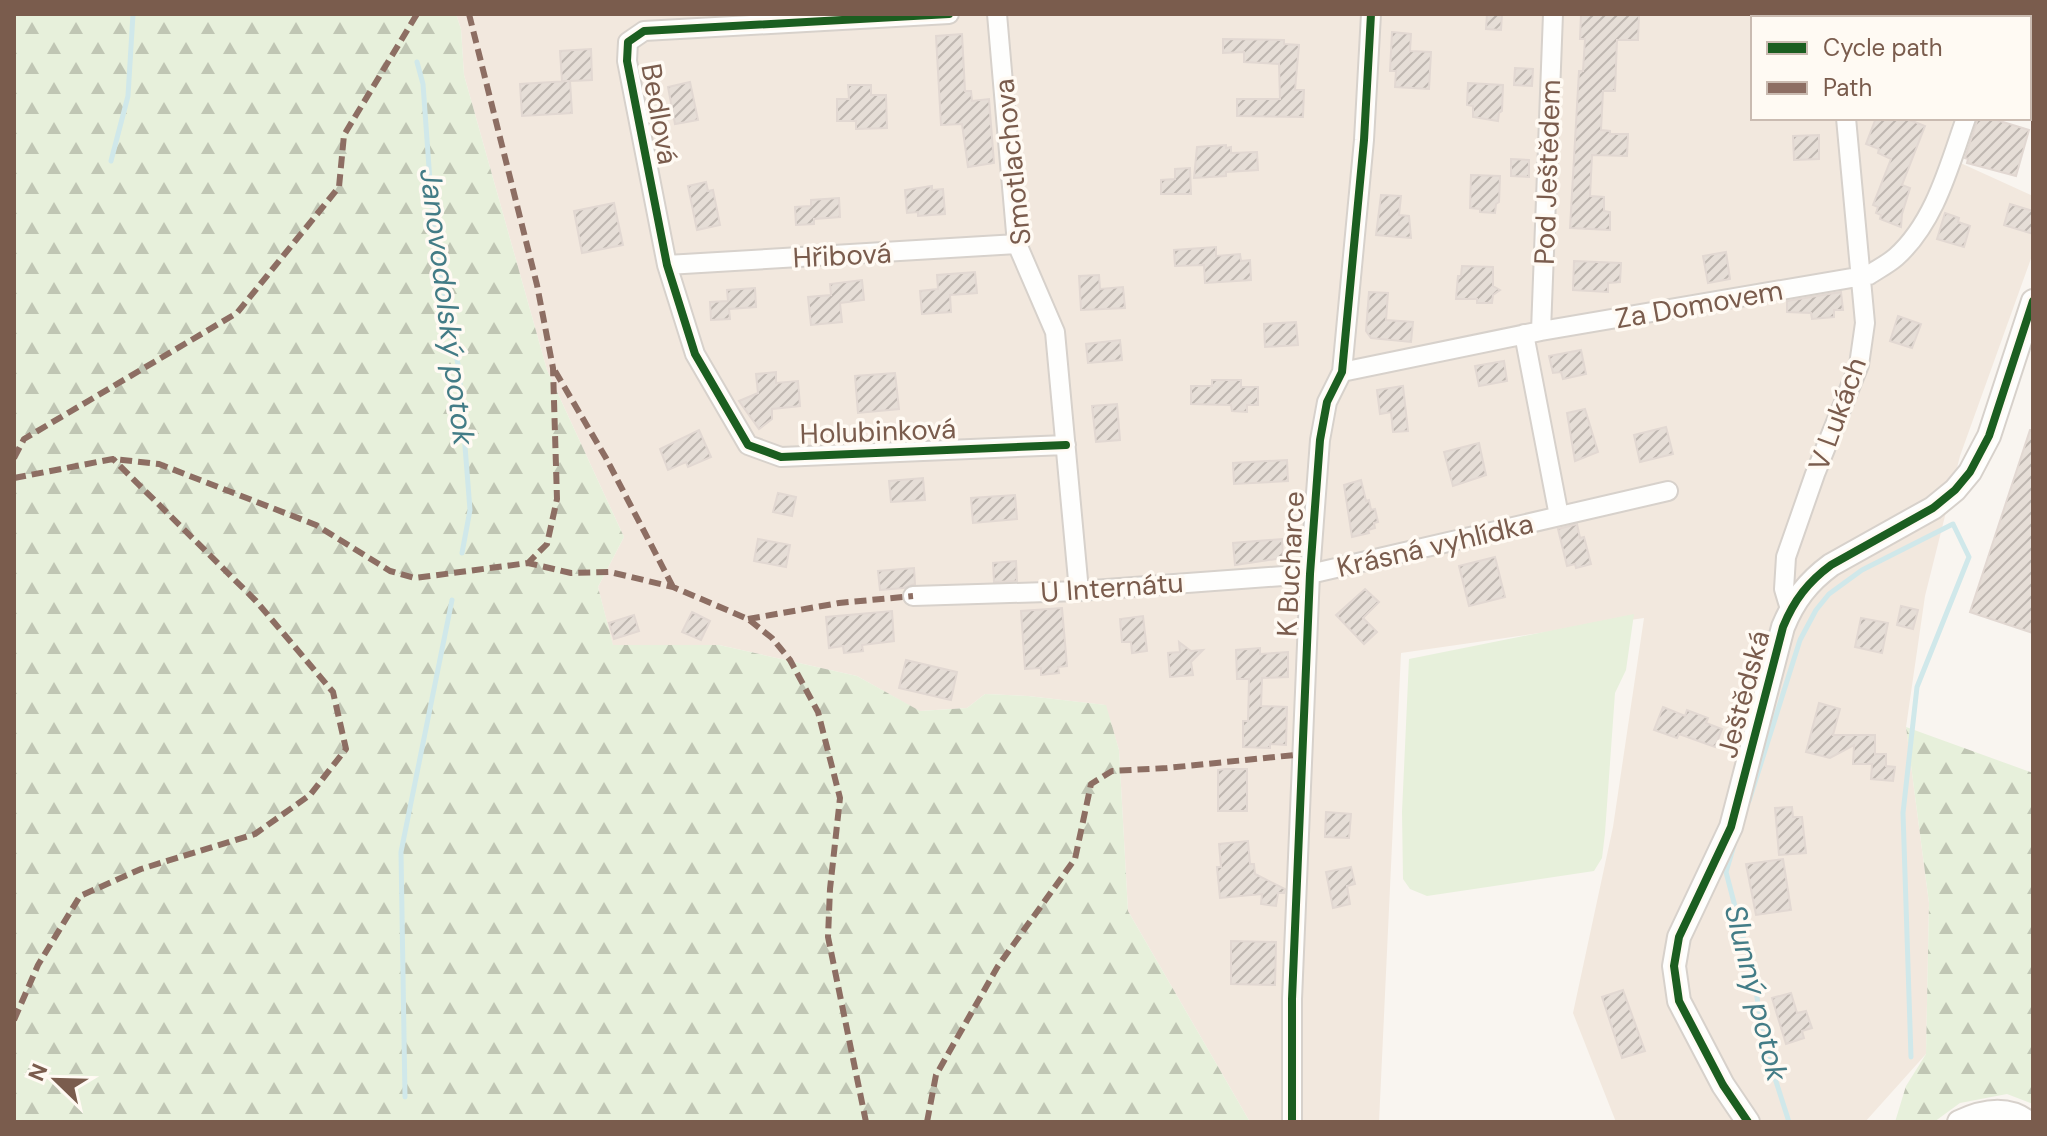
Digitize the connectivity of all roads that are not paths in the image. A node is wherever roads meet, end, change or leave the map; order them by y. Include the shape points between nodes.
1 (949, 14) edge
2 (997, 14) edge
3 (1371, 14) edge
4 (1553, 14) edge
5 (793, 18) edge
6 (1846, 120) edge
7 (1965, 120) edge
8 (1017, 244) junction
9 (667, 265) junction
10 (1861, 277) junction
11 (2033, 301) edge
12 (1533, 333) junction
13 (1342, 372) junction
14 (1066, 445) junction
15 (1668, 491) dead end
16 (1559, 516) junction
17 (1310, 574) junction
18 (1079, 591) junction
19 (913, 596) dead end
20 (1790, 609) junction
21 (1292, 1122) edge
22 (1748, 1122) edge
23 (1959, 1122) edge
24 (2028, 1122) edge

1 - 5 street, Bedlová
2 - 8 street, Smotlachova
3 - 13 street, K Bucharce
4 - 12 street, Pod Ještědem
5 - 9 street, Bedlová via 644,31 628,42 627,61
6 - 10 street, V Lukách
7 - 10 street, Za Domovem via 1938,196 1919,231 1895,258
8 - 9 street, Hřibová
8 - 14 street, Smotlachova via 1055,332
9 - 14 street, Holubinková via 695,354 748,445 781,457
10 - 12 street, Za Domovem
10 - 20 street, V Lukách via 1865,323 1859,365 1786,557 1784,589
11 - 20 street, Ještědská via 1989,436 1970,472 1933,508 1817,575
12 - 13 street, Za Domovem
12 - 16 street, Krásná vyhlídka
13 - 17 street, K Bucharce via 1327,402 1320,440
14 - 18 street, Smotlachova
15 - 16 street, Krásná vyhlídka
16 - 17 street, Krásná vyhlídka
17 - 18 street, U Internátu
17 - 21 street, K Bucharce via 1292,999
18 - 19 street, U Internátu
20 - 22 street, Ještědská via 1731,827 1679,937 1674,966 1679,1001
23 - 24 street via 1991,1111

